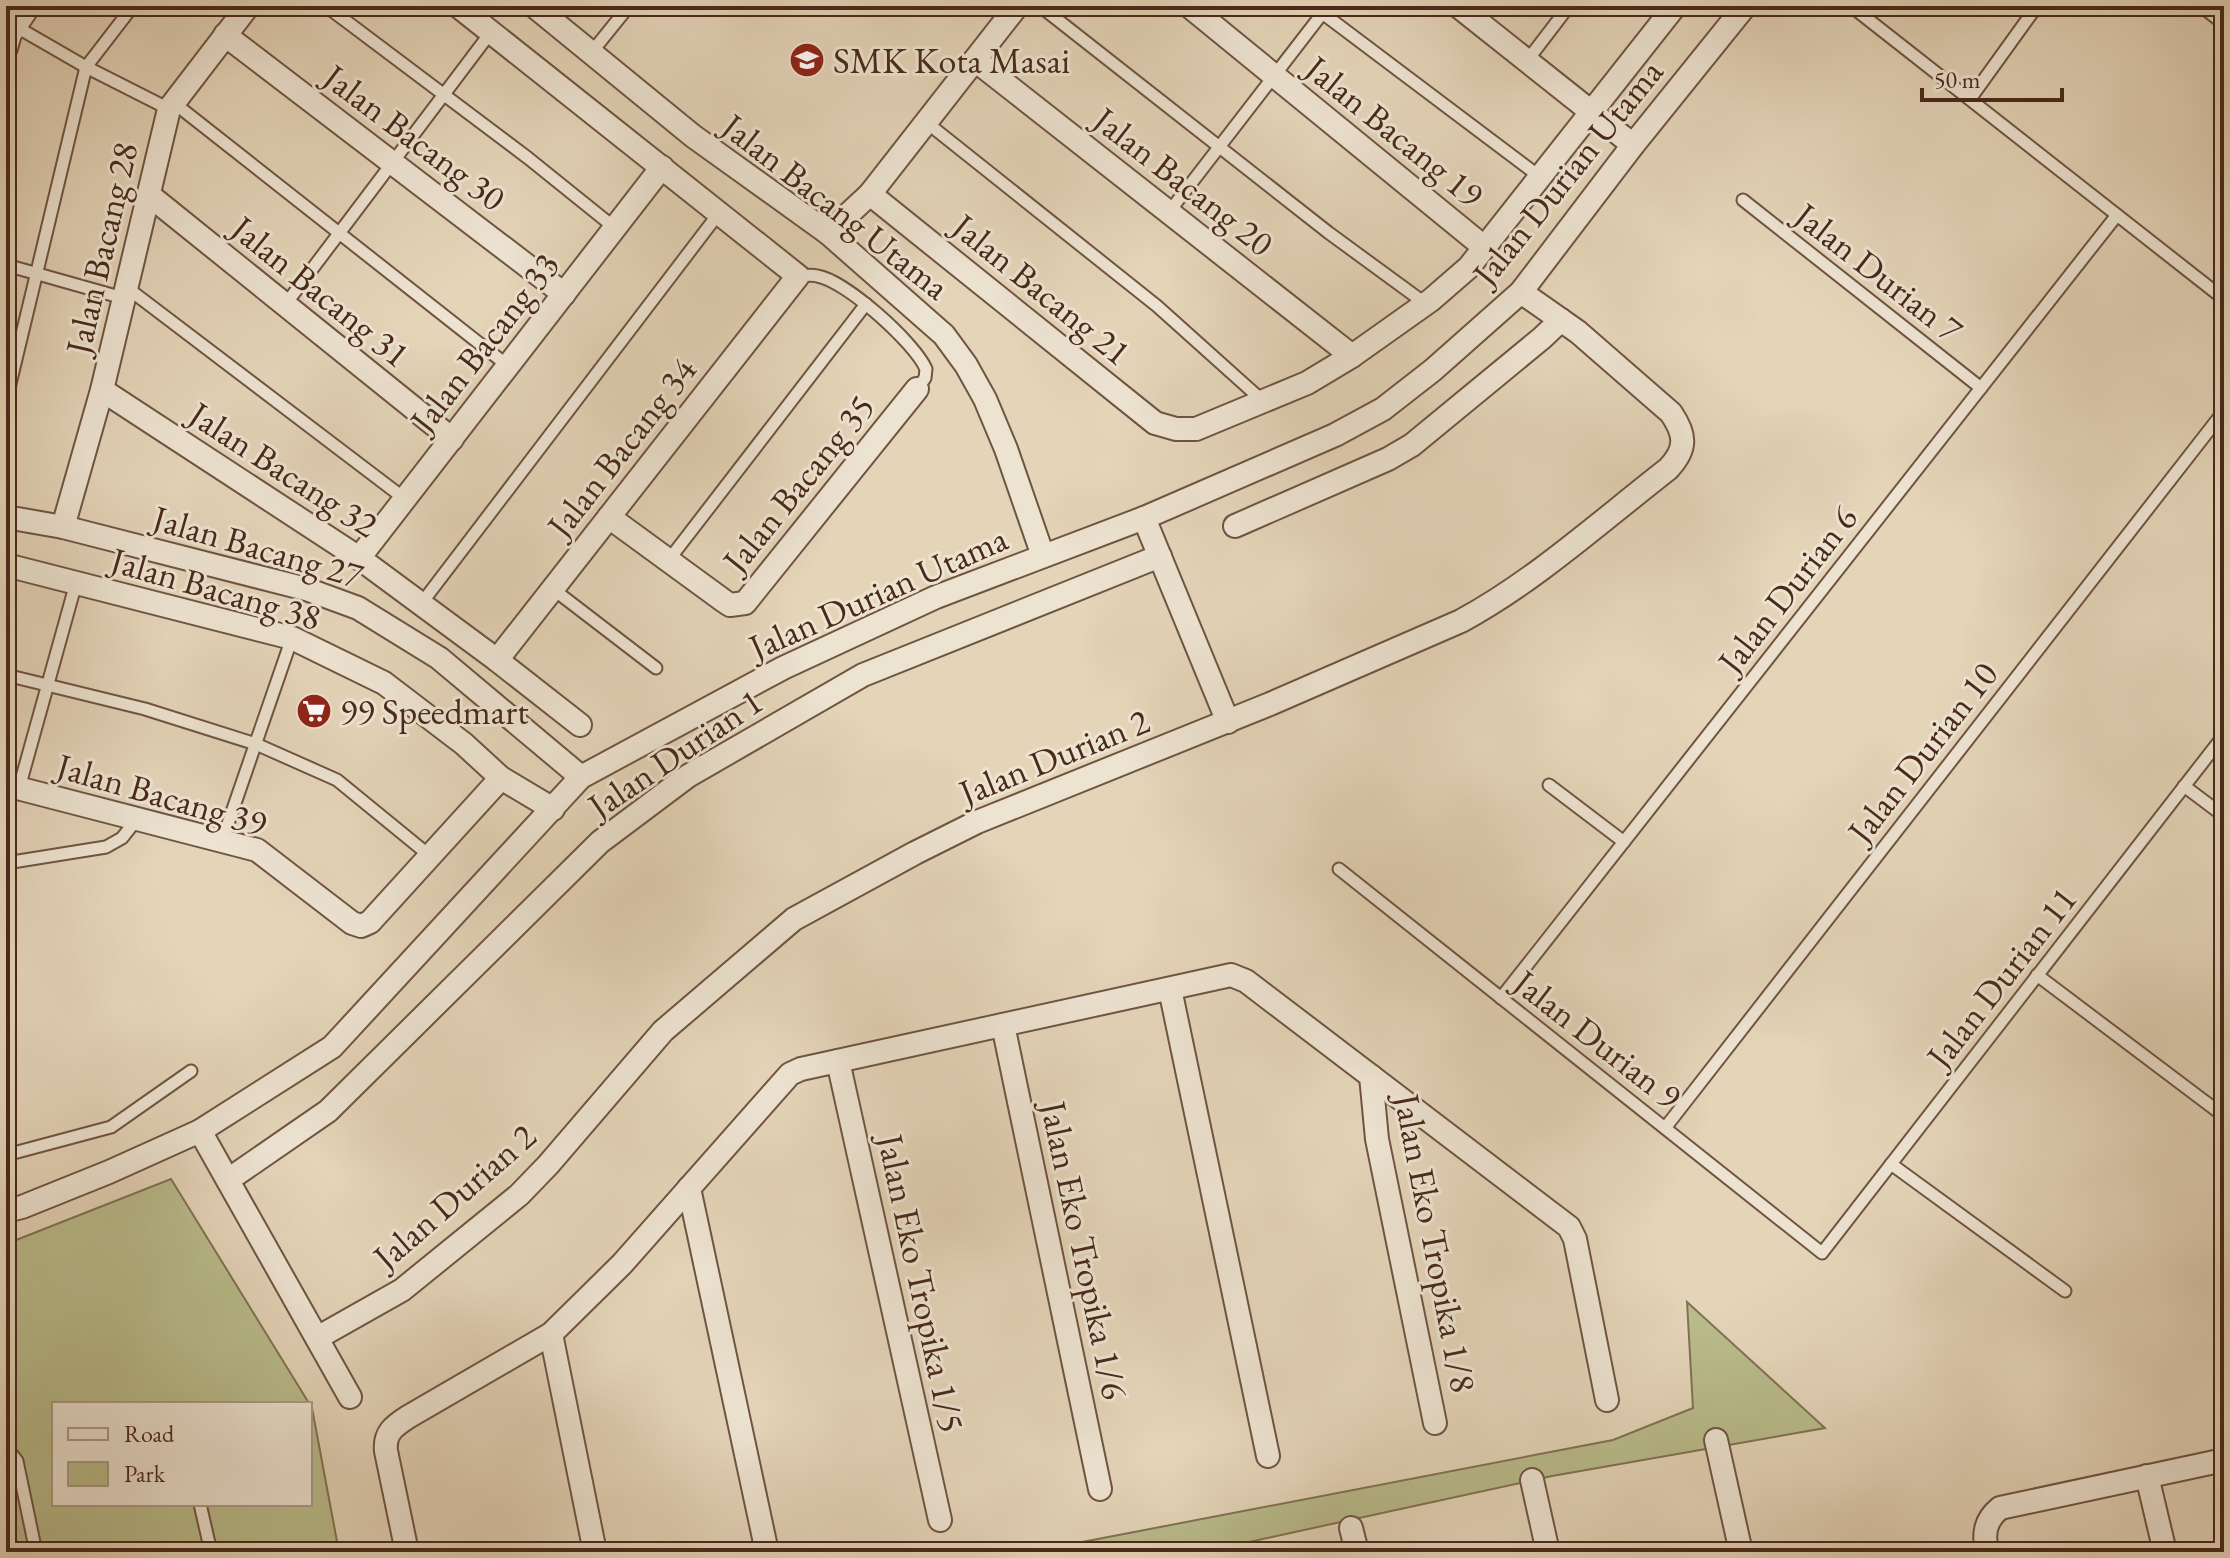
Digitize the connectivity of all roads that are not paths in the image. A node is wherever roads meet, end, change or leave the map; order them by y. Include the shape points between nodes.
1 (29, 6) edge
2 (133, 6) edge
3 (248, 6) edge
4 (326, 6) edge
5 (458, 6) edge
6 (534, 6) edge
7 (629, 6) edge
8 (1017, 6) edge
9 (1040, 6) edge
10 (1189, 6) edge
11 (1569, 6) edge
12 (1675, 6) edge
13 (1745, 6) edge
14 (1851, 6) edge
15 (2037, 6) edge
16 (2201, 6) edge
17 (1462, 7) edge
18 (1321, 8) edge
19 (2224, 24) edge
20 (15, 26) junction
21 (491, 32) junction
22 (225, 35) junction
23 (6, 48) edge
24 (591, 53) junction
25 (975, 60) junction
26 (1527, 61) junction
27 (86, 67) junction
28 (1274, 76) junction
29 (444, 95) junction
30 (1970, 99) junction
31 (171, 106) junction
32 (1592, 113) junction
33 (926, 122) junction
34 (1633, 145) junction
35 (1219, 147) junction
36 (392, 163) junction
37 (662, 167) junction
38 (1540, 177) junction
39 (870, 194) junction
40 (149, 195) junction
41 (1743, 200) dead end
42 (1169, 212) junction
43 (719, 213) junction
44 (2117, 215) junction
45 (615, 228) junction
46 (339, 233) junction
47 (828, 233) junction
48 (1484, 247) junction
49 (6, 265) edge
50 (37, 272) junction
51 (798, 276) junction
52 (1521, 292) junction
53 (125, 293) junction
54 (564, 294) junction
55 (2224, 299) edge
56 (866, 304) junction
57 (1426, 304) junction
58 (285, 305) junction
59 (1561, 320) junction
60 (1352, 356) junction
61 (508, 366) junction
62 (1981, 388) junction
63 (917, 389) joint
64 (102, 390) junction
65 (6, 401) edge
66 (1264, 402) junction
67 (2224, 411) edge
68 (452, 439) junction
69 (405, 499) junction
70 (6, 517) edge
71 (609, 517) junction
72 (1144, 518) junction
73 (1235, 526) dead end
74 (63, 527) junction
75 (1043, 556) junction
76 (1160, 556) junction
77 (359, 558) junction
78 (668, 561) junction
79 (6, 565) edge
80 (76, 583) junction
81 (553, 589) junction
82 (421, 604) junction
83 (292, 638) junction
84 (497, 660) junction
85 (656, 668) dead end
86 (6, 675) edge
87 (49, 686) junction
88 (1228, 722) junction
89 (580, 725) dead end
90 (2224, 735) edge
91 (256, 744) junction
92 (581, 777) junction
93 (501, 778) junction
94 (1549, 785) dead end
95 (13, 786) edge
96 (2184, 786) junction
97 (553, 809) junction
98 (2224, 816) edge
99 (138, 819) junction
100 (222, 841) junction
101 (1624, 842) junction
102 (430, 856) junction
103 (6, 863) edge
104 (1339, 869) dead end
105 (2037, 975) junction
106 (1170, 989) junction
107 (1501, 998) junction
108 (1003, 1025) junction
109 (838, 1061) junction
110 (191, 1071) dead end
111 (1371, 1076) junction
112 (2224, 1116) edge
113 (1665, 1128) junction
114 (200, 1131) junction
115 (6, 1155) edge
116 (1891, 1164) junction
117 (228, 1180) junction
118 (689, 1188) junction
119 (6, 1211) edge
120 (1822, 1253) joint
121 (2065, 1291) dead end
122 (551, 1334) junction
123 (317, 1338) junction
124 (350, 1397) dead end
125 (1607, 1400) dead end
126 (1435, 1423) dead end
127 (1716, 1440) dead end
128 (6, 1447) edge
129 (1268, 1456) dead end
130 (2224, 1460) edge
131 (2147, 1476) junction
132 (1532, 1480) dead end
133 (1100, 1489) dead end
134 (200, 1506) edge
135 (940, 1520) dead end
136 (1351, 1528) dead end
137 (36, 1552) edge
138 (211, 1552) edge
139 (407, 1552) edge
140 (595, 1552) edge
141 (767, 1552) edge
142 (1357, 1552) edge
143 (1548, 1552) edge
144 (1741, 1552) edge
145 (1987, 1552) edge
146 (2165, 1552) edge

1 - 20 street
2 - 27 lane
3 - 22 street, Jalan Bacang 28
4 - 29 lane
5 - 21 street
6 - 24 street, Jalan Bacang Utama
7 - 24 lane
8 - 25 street
9 - 35 lane
10 - 28 street, Jalan Bacang 19
11 - 26 lane
12 - 32 street
13 - 34 street, Jalan Durian Utama
14 - 30 lane
15 - 30 lane
16 - 19 lane
17 - 26 street
18 - 28 lane
18 - 38 lane
20 - 23 street
20 - 27 lane
21 - 29 lane
21 - 37 street
22 - 31 street, Jalan Bacang 28
22 - 36 street, Jalan Bacang 30
24 - 47 street, Jalan Bacang Utama via 693,136
25 - 33 street
25 - 42 street, Jalan Bacang 20
26 - 32 street
27 - 31 lane
27 - 50 lane
28 - 35 lane
28 - 48 street, Jalan Bacang 19
29 - 36 lane
29 - 45 lane
30 - 44 lane
31 - 40 street, Jalan Bacang 28
31 - 46 lane
32 - 34 street
32 - 38 street
33 - 39 street
33 - 66 lane via 1157,306
34 - 52 street, Jalan Durian Utama
35 - 42 lane
35 - 57 lane
36 - 46 lane
36 - 54 street, Jalan Bacang 30
37 - 43 street
37 - 45 street, Jalan Bacang 33
38 - 48 street
39 - 47 street
39 - 66 street, Jalan Bacang 21 via 1155,423 1196,429
40 - 53 street, Jalan Bacang 28
40 - 58 street, Jalan Bacang 31
41 - 62 lane, Jalan Durian 7
42 - 60 street, Jalan Bacang 20
43 - 51 street
43 - 82 lane
44 - 55 lane
44 - 62 lane, Jalan Durian 6
45 - 54 street, Jalan Bacang 33
46 - 58 lane
46 - 61 lane
47 - 75 street, Jalan Bacang Utama via 944,335 966,365 1006,449
48 - 57 street
49 - 50 lane
50 - 53 lane
50 - 65 lane
51 - 56 lane via 825,278
51 - 71 street, Jalan Bacang 34
52 - 59 street, Jalan Durian 2
52 - 72 street, Jalan Durian Utama via 1383,409
53 - 64 street, Jalan Bacang 28
53 - 69 lane
54 - 61 street, Jalan Bacang 33
56 - 63 lane via 925,365 925,378
56 - 78 lane
57 - 60 street
58 - 68 street, Jalan Bacang 31
59 - 73 street via 1412,445
59 - 88 street, Jalan Durian 2 via 1671,413 1682,429 1679,458 1489,606
60 - 66 street
61 - 68 street, Jalan Bacang 33
62 - 101 lane, Jalan Durian 6
63 - 78 street, Jalan Bacang 35 via 745,603 730,605
64 - 74 street, Jalan Bacang 28
64 - 77 street, Jalan Bacang 32
67 - 113 lane, Jalan Durian 10
68 - 69 street, Jalan Bacang 33
69 - 77 street, Jalan Bacang 33
70 - 74 street, Jalan Bacang 27
71 - 78 street, Jalan Bacang 35
71 - 81 street, Jalan Bacang 34
72 - 75 street, Jalan Durian Utama
72 - 76 street
74 - 92 street, Jalan Bacang 27 via 306,589 358,608 439,658
75 - 92 street, Jalan Durian Utama via 936,597 783,668
76 - 88 street
76 - 117 street, Jalan Durian 1 via 863,675 688,776 600,842 328,1111
77 - 82 street, Jalan Bacang 32
79 - 80 street, Jalan Bacang 38
80 - 83 street, Jalan Bacang 38
80 - 87 lane
81 - 84 street, Jalan Bacang 34
81 - 85 lane
82 - 84 street, Jalan Bacang 32
83 - 91 lane
83 - 93 street, Jalan Bacang 38 via 384,683
84 - 89 street, Jalan Bacang 32
86 - 87 lane
87 - 91 lane
87 - 95 lane
88 - 123 street, Jalan Durian 2 via 977,822 794,919 663,1031 519,1195 402,1290
90 - 96 lane, Jalan Durian 11
91 - 100 lane
91 - 102 lane via 337,780
92 - 97 street, Jalan Durian Utama
93 - 97 street, Jalan Bacang 38
93 - 102 street, Jalan Bacang 39
94 - 101 lane
95 - 99 street, Jalan Bacang 39
96 - 98 lane
96 - 105 lane, Jalan Durian 11
97 - 114 street, Jalan Durian Utama via 332,1047
99 - 100 street, Jalan Bacang 39
99 - 103 lane via 106,847
100 - 102 street, Jalan Bacang 39 via 257,850 361,926
101 - 107 lane, Jalan Durian 6
104 - 107 lane, Jalan Durian 9
105 - 112 lane
105 - 116 lane, Jalan Durian 11
106 - 108 street
106 - 111 street via 1231,975 1242,978
106 - 129 street
107 - 113 lane, Jalan Durian 9
108 - 109 street
108 - 133 street, Jalan Eko Tropika 1/6
109 - 118 street via 790,1074
109 - 135 street, Jalan Eko Tropika 1/5
110 - 115 lane via 111,1127
111 - 125 street via 1572,1230
111 - 126 street, Jalan Eko Tropika 1/8 via 1377,1139
113 - 120 lane, Jalan Durian 9
114 - 117 street
114 - 119 street, Jalan Durian Utama
116 - 120 lane, Jalan Durian 11
116 - 121 lane
117 - 123 street
118 - 122 street
118 - 141 street
122 - 139 street via 408,1417 387,1436
122 - 140 street
123 - 124 street
127 - 144 street
128 - 137 lane via 17,1461
130 - 131 street
131 - 145 street via 2000,1508 1987,1523
131 - 146 street
132 - 143 street
134 - 138 lane
136 - 142 street

